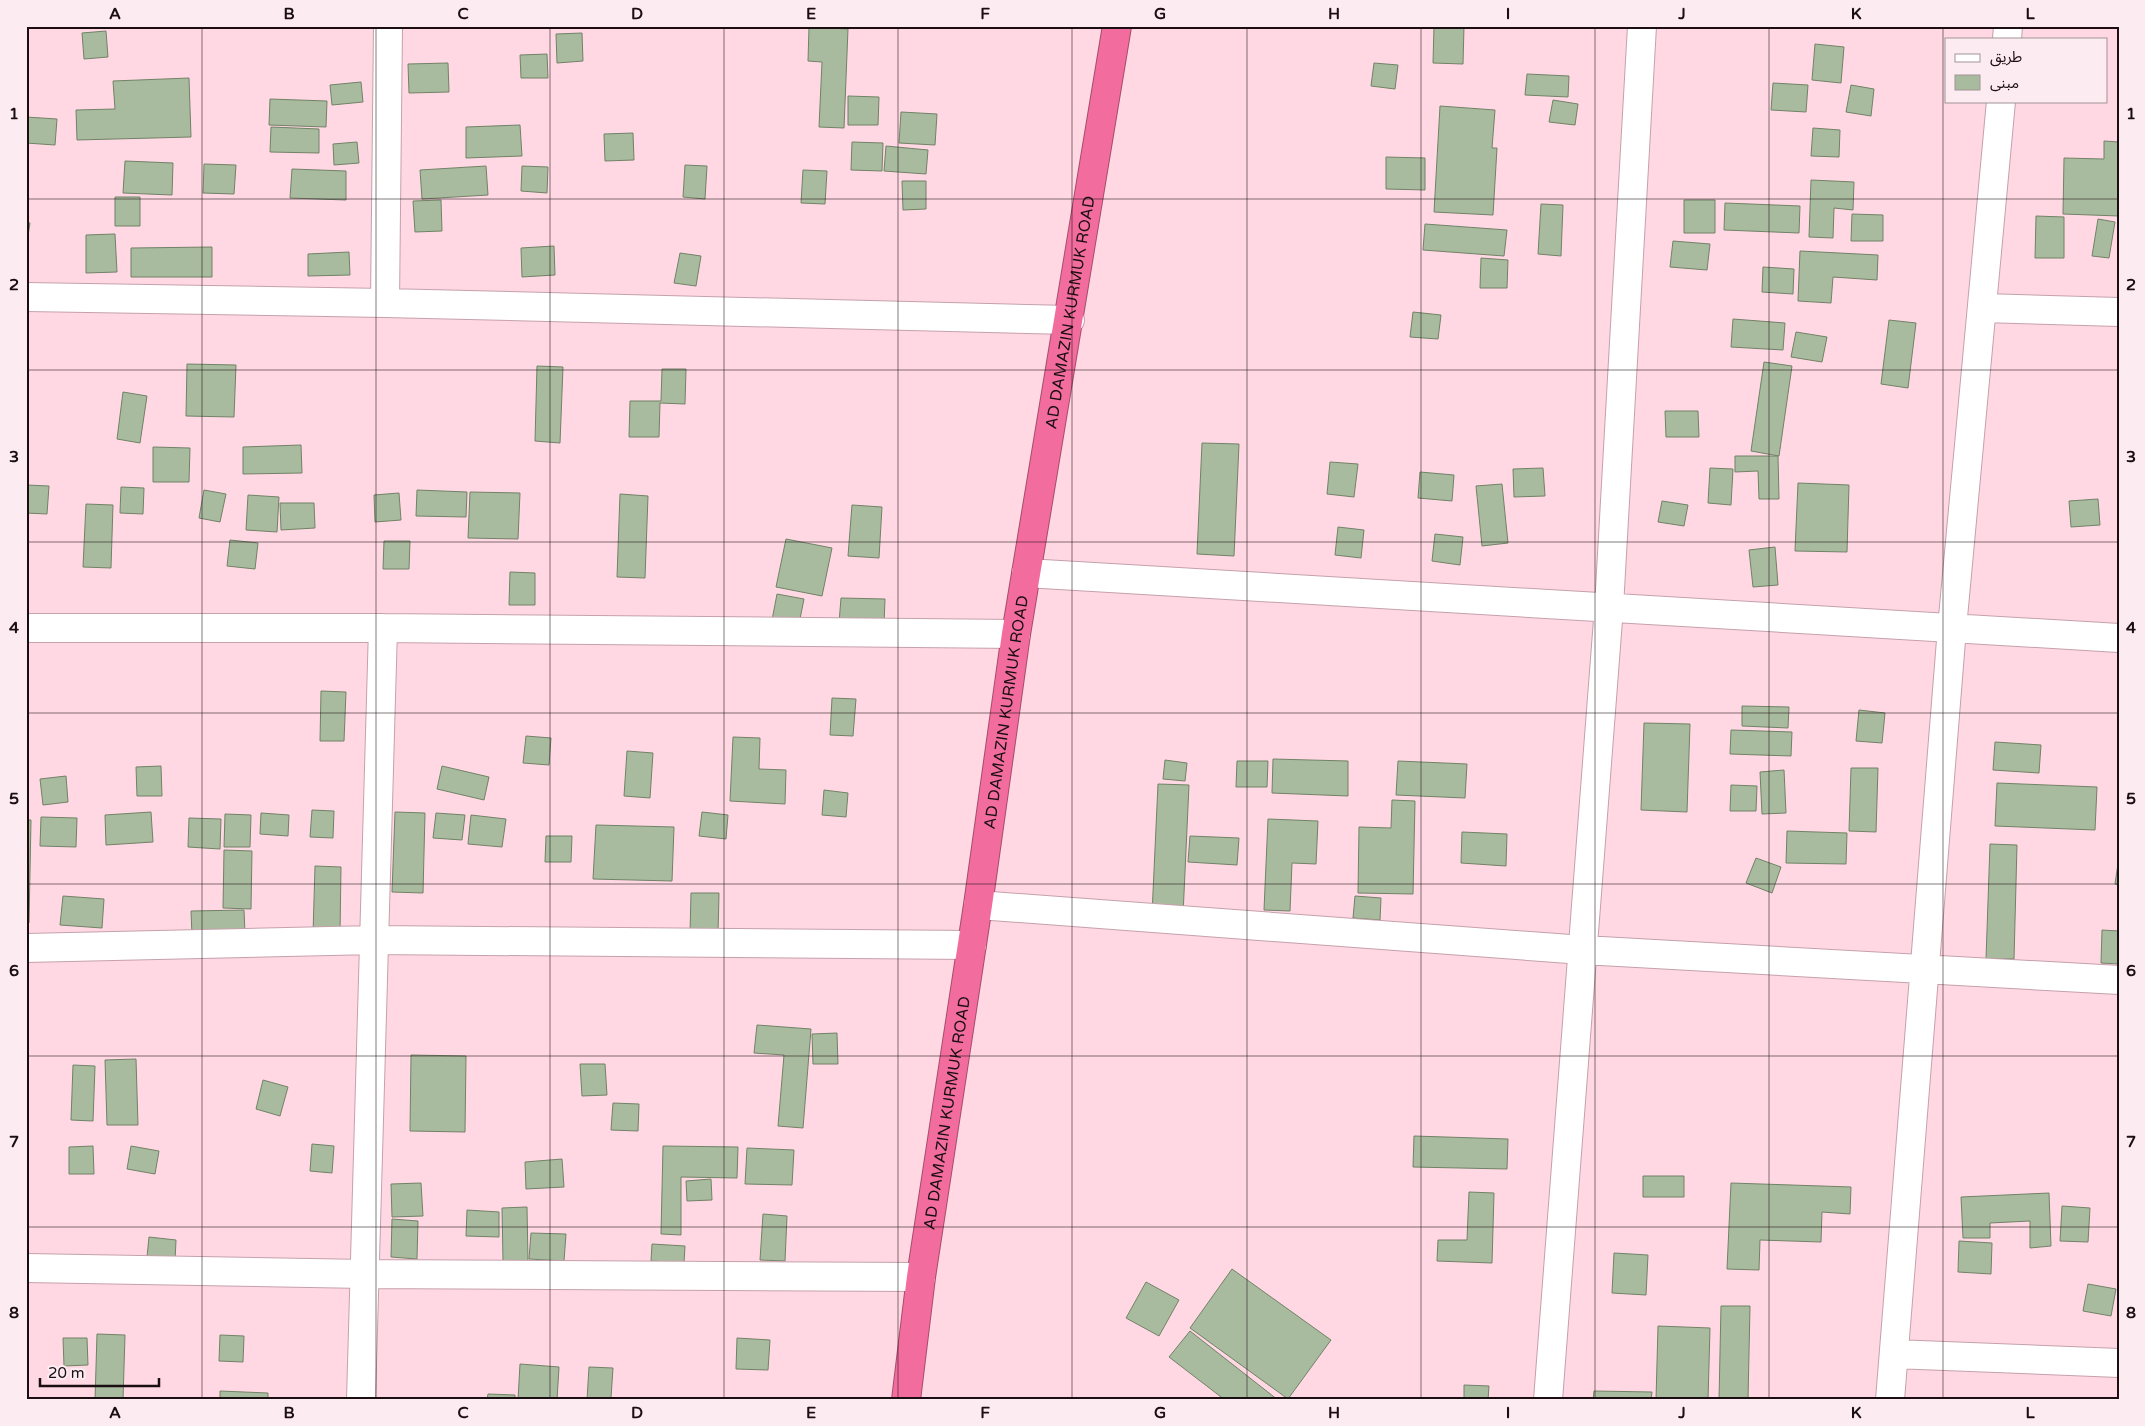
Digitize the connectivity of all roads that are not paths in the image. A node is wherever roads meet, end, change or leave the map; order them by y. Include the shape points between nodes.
1 (388, 26) edge
2 (1117, 26) edge
3 (1642, 26) edge
4 (2001, 102) edge
5 (26, 297) edge
6 (385, 303) junction
7 (1982, 308) junction
8 (2119, 312) edge
9 (1070, 320) junction
10 (1026, 573) junction
11 (1609, 607) junction
12 (26, 628) edge
13 (383, 628) junction
14 (1952, 628) junction
15 (1016, 634) junction
16 (2119, 638) edge
17 (978, 905) junction
18 (374, 940) junction
19 (972, 945) junction
20 (26, 948) edge
21 (1583, 950) junction
22 (1924, 970) junction
23 (2119, 980) edge
24 (26, 1268) edge
25 (364, 1274) junction
26 (921, 1277) junction
27 (1894, 1354) junction
28 (2119, 1364) edge
29 (361, 1400) edge
30 (906, 1400) edge
31 (1548, 1400) edge
32 (1890, 1400) edge

1 - 6 street
2 - 9 highway, AD DAMAZIN KURMUK ROAD
3 - 11 street
4 - 7 street
5 - 6 street
6 - 9 street
7 - 8 street
7 - 14 street
9 - 10 highway, AD DAMAZIN KURMUK ROAD
10 - 11 street
10 - 15 highway, AD DAMAZIN KURMUK ROAD
11 - 14 street
11 - 21 street
12 - 13 street
13 - 15 street
13 - 18 street
14 - 16 street
14 - 22 street
15 - 17 highway, AD DAMAZIN KURMUK ROAD
17 - 19 highway, AD DAMAZIN KURMUK ROAD
17 - 21 street
18 - 19 street
18 - 20 street
18 - 25 street
19 - 26 highway, AD DAMAZIN KURMUK ROAD
21 - 22 street
21 - 31 street
22 - 23 street
22 - 27 street
24 - 25 street
25 - 26 street
25 - 29 street
26 - 30 highway, AD DAMAZIN KURMUK ROAD
27 - 28 street
27 - 32 street

